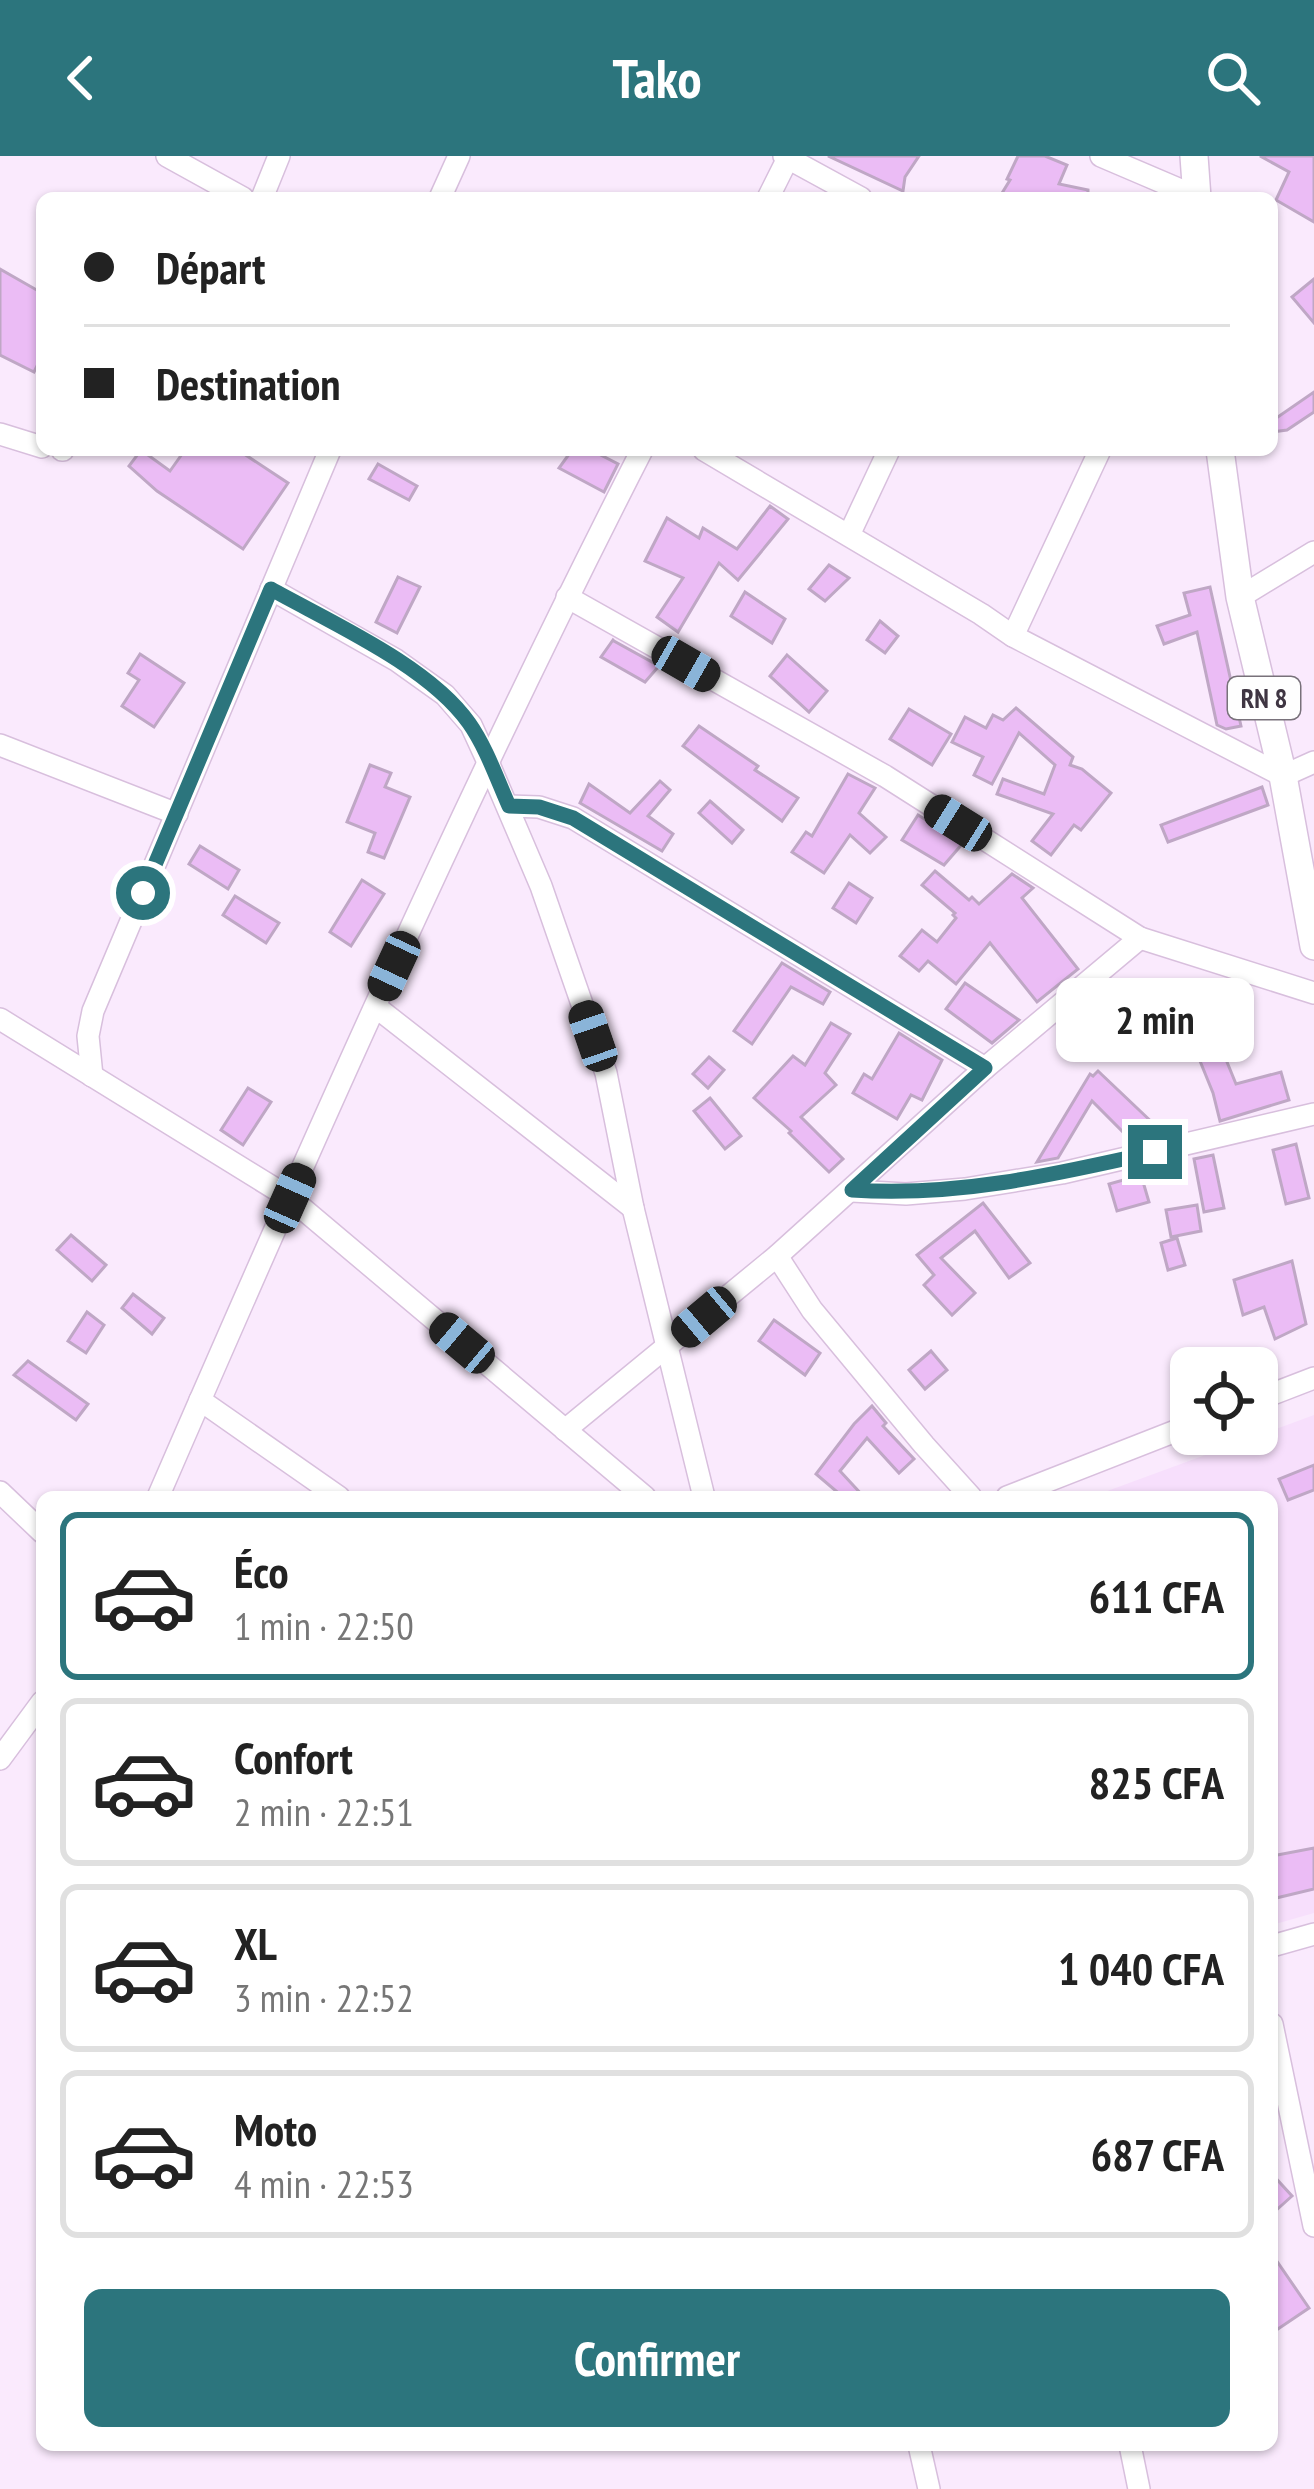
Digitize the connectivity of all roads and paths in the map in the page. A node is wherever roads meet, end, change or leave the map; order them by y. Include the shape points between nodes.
1 (167, 156) edge
2 (279, 156) edge
3 (459, 156) edge
4 (1101, 156) edge
5 (1194, 156) edge
6 (787, 157) edge
7 (232, 192) edge
8 (264, 192) edge
9 (443, 192) edge
10 (771, 192) edge
11 (850, 192) edge
12 (1183, 192) edge
13 (1197, 192) edge
14 (0, 434) edge
15 (36, 445) edge
16 (326, 456) edge
17 (639, 456) edge
18 (714, 456) edge
19 (887, 456) edge
20 (1097, 456) edge
21 (1221, 456) edge
22 (849, 535) junction
23 (1314, 552) edge
24 (271, 589) junction
25 (567, 597) junction
26 (1240, 597) junction
27 (1013, 636) junction
28 (0, 745) edge
29 (488, 762) junction
30 (1314, 762) edge
31 (1283, 776) junction
32 (509, 806) junction
33 (177, 814) junction
34 (1140, 938) junction
35 (1314, 946) edge
36 (1314, 993) edge
37 (376, 1007) junction
38 (0, 1019) edge
39 (985, 1068) junction
40 (92, 1076) junction
41 (1314, 1114) edge
42 (852, 1190) junction
43 (290, 1198) junction
44 (633, 1208) junction
45 (777, 1256) junction
46 (668, 1348) junction
47 (1314, 1378) edge
48 (1278, 1392) edge
49 (200, 1400) junction
50 (565, 1430) junction
51 (1170, 1433) edge
52 (161, 1491) edge
53 (330, 1491) edge
54 (638, 1491) edge
55 (703, 1491) edge
56 (966, 1491) edge
57 (1022, 1491) edge
58 (0, 1492) edge
59 (36, 1526) edge
60 (36, 1710) edge
61 (0, 1759) edge
62 (1314, 1934) edge
63 (1278, 1944) edge
64 (1278, 2053) edge
65 (1314, 2226) edge
66 (920, 2451) edge
67 (1131, 2451) edge
68 (929, 2489) edge
69 (1139, 2489) edge

1 - 7 street
2 - 8 street
3 - 9 street
4 - 12 street
5 - 13 main road
6 - 10 street
6 - 11 street
14 - 15 street
16 - 24 street
17 - 25 street
18 - 22 street
19 - 22 street
20 - 27 street
21 - 26 main road, RN 8
22 - 27 street
23 - 26 street
24 - 29 street via 446,695
24 - 33 street
25 - 29 street
25 - 34 street via 885,776
26 - 31 main road, RN 8
27 - 31 street
28 - 33 street
29 - 32 street
29 - 37 street
30 - 31 street
31 - 35 main road, RN 8
32 - 39 street via 573,818
32 - 44 street via 606,1073
33 - 40 street via 93,1011
34 - 36 street
34 - 39 street
37 - 43 street
37 - 44 street
38 - 40 street
39 - 42 street
40 - 43 street
41 - 42 street via 1062,1173 945,1191
42 - 45 street
43 - 49 street
43 - 50 street
44 - 46 street
45 - 46 street
45 - 56 street via 812,1310
46 - 50 street
46 - 55 street
47 - 48 street
49 - 52 street
49 - 53 street
50 - 54 street
51 - 57 street
58 - 59 street
60 - 61 street
62 - 63 street
64 - 65 street
66 - 68 street
67 - 69 street

